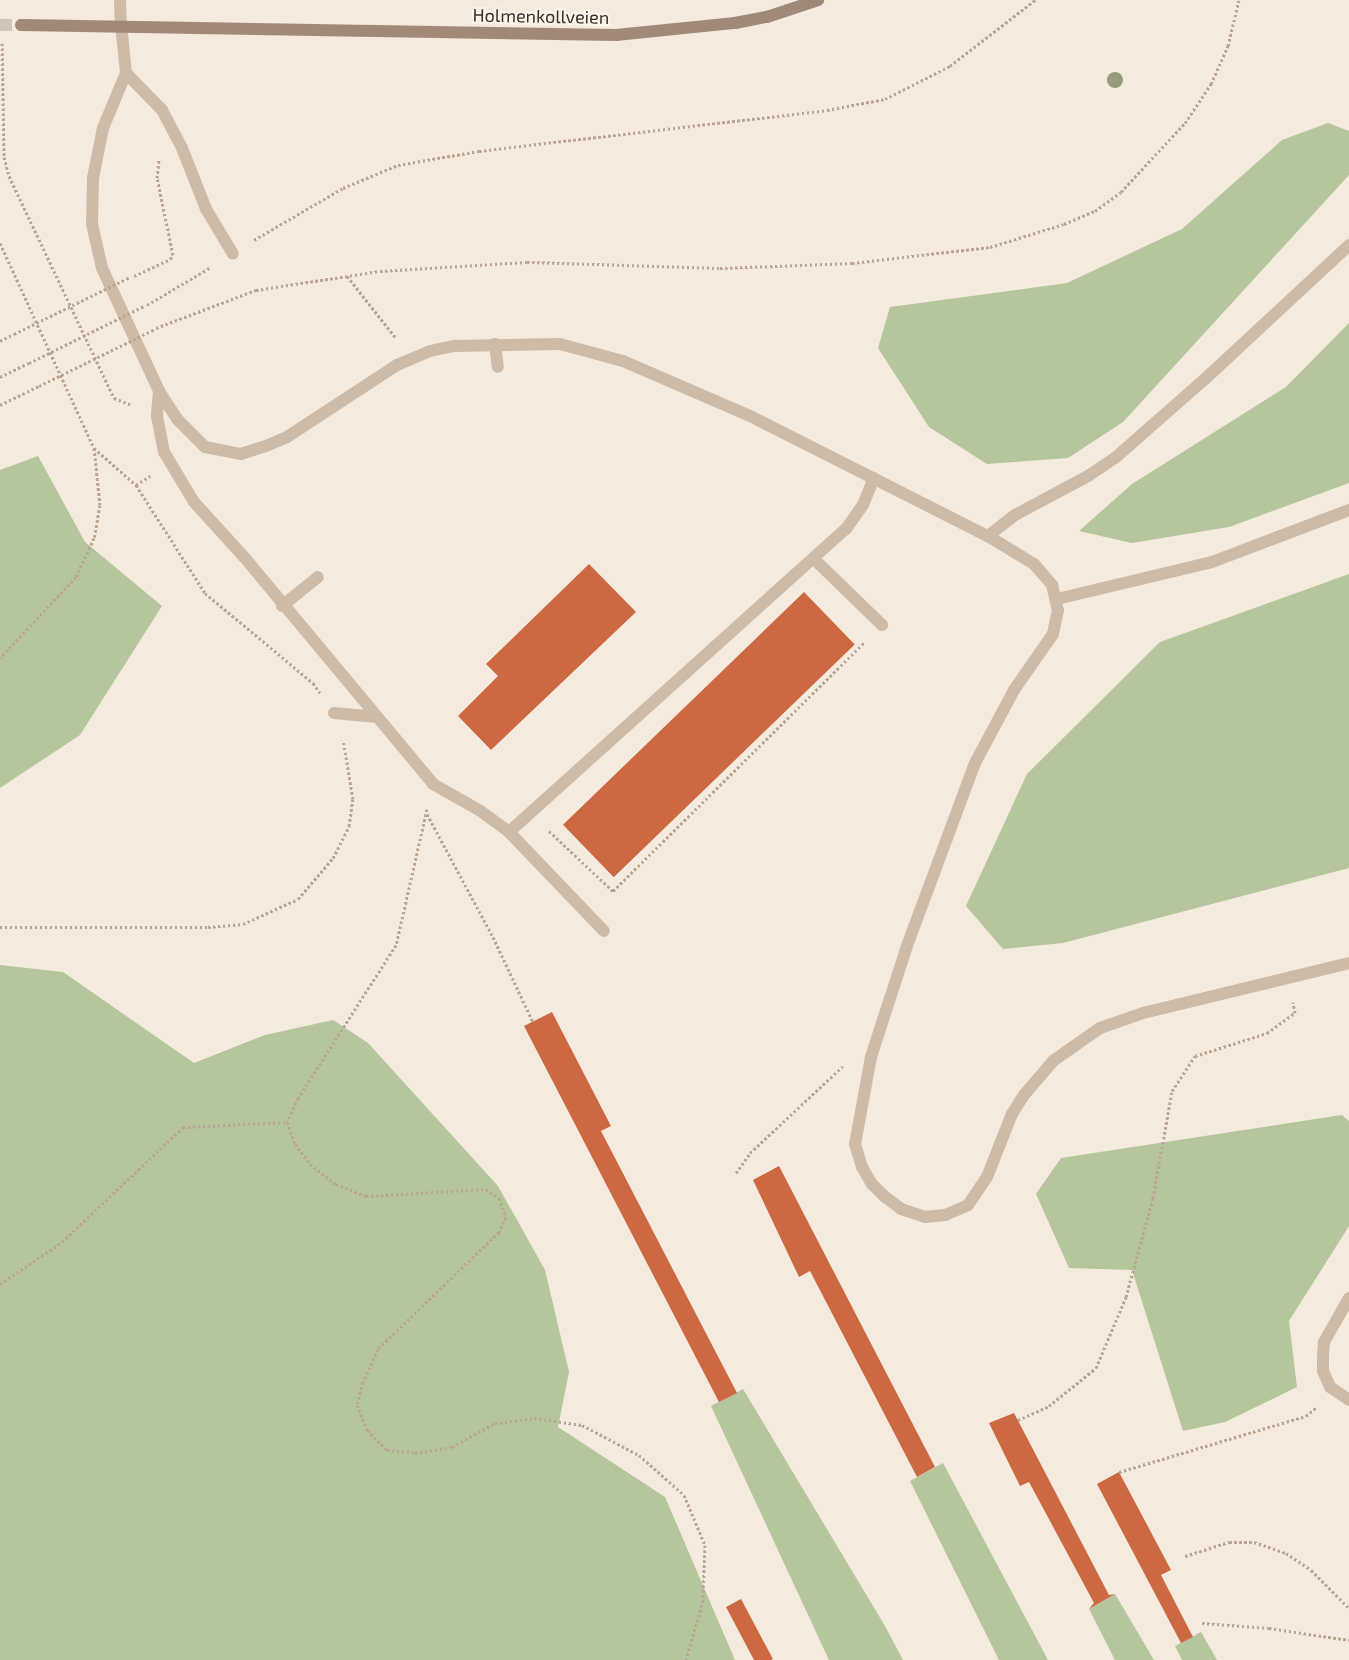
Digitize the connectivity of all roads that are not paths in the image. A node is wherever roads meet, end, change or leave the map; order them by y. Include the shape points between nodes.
1 (120, 0) edge
2 (818, 0) edge
3 (121, 24) junction
4 (20, 25) tunnel mouth
5 (126, 73) junction
6 (1349, 245) edge
7 (233, 254) road end
8 (495, 344) junction
9 (498, 367) dead end
10 (159, 391) junction
11 (874, 478) junction
12 (1349, 510) edge
13 (988, 536) junction
14 (814, 559) junction
15 (318, 577) dead end
16 (1056, 599) junction
17 (282, 606) junction
18 (882, 625) road end
19 (334, 713) road end
20 (377, 718) junction
21 (508, 832) junction
22 (604, 931) dead end
23 (1349, 963) edge
24 (1349, 1298) edge
25 (1349, 1400) edge

1 - 3 street
2 - 3 main road, Holmenkollveien via 767,17 616,35
3 - 4 main road, Holmenkollveien
3 - 5 street
5 - 7 street via 162,110 206,209
5 - 10 street via 103,128 93,178 92,224 102,268
6 - 13 street via 1205,380 1115,458 1015,515
8 - 9 street
8 - 10 street via 454,346 410,358 287,437 241,454 205,447 177,419
8 - 11 street via 560,344 623,360 739,410
10 - 17 street via 157,416 164,452 179,481
11 - 13 street
11 - 14 street via 863,505 846,530
12 - 16 street via 1212,562
13 - 16 street via 1034,564 1052,586
14 - 18 street
14 - 21 street
15 - 17 street
16 - 23 street via 1056,622 1052,634 1014,690 975,763 876,1039 854,1134 862,1168 872,1184 901,1209 925,1216 945,1215 968,1205 1024,1095 1037,1077 1070,1047 1100,1028 1125,1018
17 - 20 street
19 - 20 street
20 - 21 street via 433,784 479,810
21 - 22 street
24 - 25 street via 1324,1342 1323,1371 1334,1392

